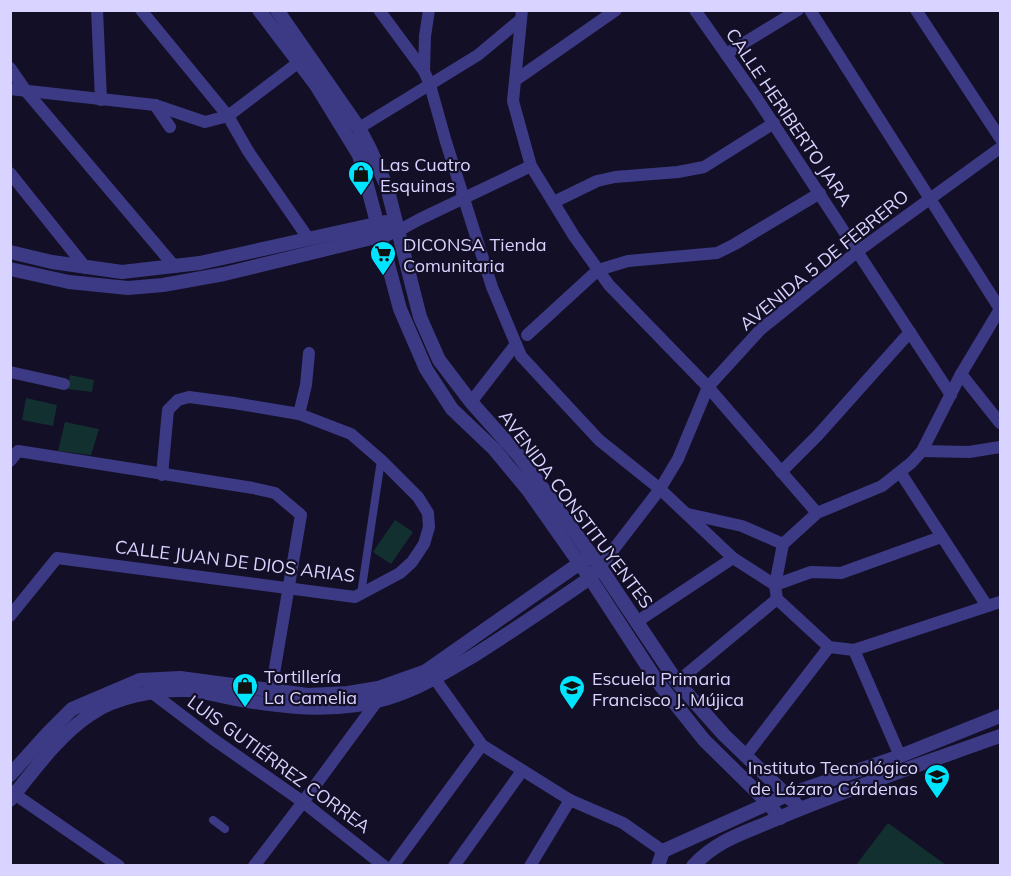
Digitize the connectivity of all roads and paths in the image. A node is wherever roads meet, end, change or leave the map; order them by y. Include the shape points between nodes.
1 (97, 10) edge
2 (141, 10) edge
3 (259, 10) edge
4 (277, 10) edge
5 (379, 10) edge
6 (429, 10) edge
7 (616, 10) edge
8 (695, 10) edge
9 (798, 10) edge
10 (810, 10) edge
11 (916, 10) edge
12 (521, 15) edge
13 (726, 54) junction
14 (299, 62) junction
15 (10, 68) edge
16 (424, 71) junction
17 (517, 79) junction
18 (430, 86) junction
19 (10, 90) edge
20 (26, 91) junction
21 (326, 91) junction
22 (101, 100) junction
23 (155, 105) junction
24 (228, 116) junction
25 (774, 123) junction
26 (170, 127) dead end
27 (359, 128) junction
28 (1000, 138) edge
29 (1000, 148) edge
30 (531, 166) junction
31 (10, 173) edge
32 (820, 193) junction
33 (930, 198) junction
34 (464, 199) junction
35 (554, 202) junction
36 (397, 225) junction
37 (379, 230) junction
38 (308, 238) junction
39 (858, 251) junction
40 (10, 252) edge
41 (175, 267) junction
42 (86, 268) junction
43 (10, 269) edge
44 (598, 270) junction
45 (410, 281) junction
46 (393, 284) junction
47 (1000, 309) edge
48 (910, 332) junction
49 (526, 335) dead end
50 (516, 344) junction
51 (309, 353) dead end
52 (10, 372) edge
53 (961, 374) junction
54 (64, 384) dead end
55 (708, 387) junction
56 (951, 395) junction
57 (471, 402) junction
58 (299, 414) junction
59 (1000, 423) edge
60 (1000, 447) edge
61 (922, 451) junction
62 (381, 460) junction
63 (10, 461) edge
64 (900, 471) junction
65 (781, 472) junction
66 (162, 475) junction
67 (660, 489) junction
68 (686, 513) junction
69 (817, 513) junction
70 (941, 537) junction
71 (783, 544) junction
72 (733, 558) junction
73 (590, 566) junction
74 (775, 585) junction
75 (288, 589) junction
76 (361, 594) junction
77 (777, 599) junction
78 (1000, 602) edge
79 (987, 606) junction
80 (10, 616) edge
81 (638, 621) junction
82 (829, 647) junction
83 (854, 650) junction
84 (435, 679) junction
85 (677, 682) junction
86 (151, 692) junction
87 (270, 698) junction
88 (378, 700) junction
89 (1000, 716) edge
90 (1000, 736) edge
91 (482, 745) junction
92 (746, 755) junction
93 (900, 756) junction
94 (522, 771) junction
95 (10, 775) edge
96 (12, 795) edge
97 (787, 795) junction
98 (570, 800) junction
99 (303, 802) junction
100 (768, 803) junction
101 (800, 808) junction
102 (780, 818) junction
103 (213, 820) dead end
104 (225, 829) dead end
105 (663, 851) junction
106 (119, 866) edge
107 (254, 866) edge
108 (384, 866) edge
109 (393, 866) edge
110 (454, 866) edge
111 (530, 866) edge
112 (658, 866) edge
113 (693, 866) edge

1 - 22 street
2 - 24 street
3 - 14 street, AVENIDA CONSTITUYENTES
4 - 21 street, AVENIDA CONSTITUYENTES
5 - 16 street
6 - 16 street
7 - 17 street
8 - 13 street, CALLE HERIBERTO JARA
9 - 13 street
10 - 33 street
11 - 28 street
12 - 17 street
12 - 18 street via 478,55
13 - 25 street, CALLE HERIBERTO JARA
14 - 21 street, AVENIDA CONSTITUYENTES
14 - 24 street
15 - 20 street
16 - 18 street
17 - 30 street via 513,102
18 - 27 street
18 - 34 street
19 - 20 street
20 - 22 street
20 - 41 street
21 - 27 street, AVENIDA CONSTITUYENTES
21 - 37 street, AVENIDA CONSTITUYENTES via 359,155
22 - 23 street
23 - 24 street via 205,122
23 - 26 street
24 - 38 street
25 - 32 street, CALLE HERIBERTO JARA
25 - 35 street via 704,167 597,181
27 - 36 street, AVENIDA CONSTITUYENTES via 387,187
29 - 33 street, AVENIDA 5 DE FEBRERO
30 - 34 street
30 - 35 street
31 - 42 street
32 - 39 street, CALLE HERIBERTO JARA
32 - 44 street via 717,253 628,261
33 - 39 street, AVENIDA 5 DE FEBRERO
33 - 47 street
34 - 36 street
34 - 50 street via 492,287
35 - 44 street
36 - 37 street
36 - 45 street, AVENIDA CONSTITUYENTES
37 - 38 street
37 - 43 street via 224,274 152,286 128,288 69,282
37 - 46 street, AVENIDA CONSTITUYENTES
38 - 41 street
39 - 48 street, CALLE HERIBERTO JARA
39 - 55 street, AVENIDA 5 DE FEBRERO via 761,330
40 - 42 street
41 - 42 street via 122,272
44 - 49 street
44 - 55 street
45 - 46 street
45 - 57 street, AVENIDA CONSTITUYENTES via 420,317 439,360
46 - 73 street, AVENIDA CONSTITUYENTES via 410,336 452,409 494,449
47 - 53 street
48 - 56 street, CALLE HERIBERTO JARA
48 - 65 street
50 - 57 street
50 - 67 street via 521,356 599,440
51 - 58 street
52 - 54 street
53 - 56 street
53 - 59 street
55 - 65 street
55 - 67 street, AVENIDA 5 DE FEBRERO via 678,459
56 - 61 street
57 - 73 street, AVENIDA CONSTITUYENTES via 519,456
58 - 62 street, CALLE JUAN DE DIOS ARIAS via 351,434
58 - 66 street, CALLE JUAN DE DIOS ARIAS via 189,397 178,400 168,410
60 - 61 street via 969,452
61 - 64 street
62 - 76 street
62 - 76 street, CALLE JUAN DE DIOS ARIAS via 418,497 428,513 429,527 412,562
63 - 66 street via 18,451
64 - 69 street via 882,486
64 - 70 street
65 - 69 street
66 - 75 street via 275,493 301,515
67 - 68 street
67 - 73 street, AVENIDA 5 DE FEBRERO via 618,544
68 - 71 street via 742,526
68 - 72 street
69 - 71 street
70 - 74 street via 841,573 811,572
70 - 79 street
71 - 74 street
72 - 74 street
72 - 81 street
73 - 81 street, AVENIDA CONSTITUYENTES
73 - 84 street, AVENIDA 5 DE FEBRERO via 502,638
73 - 87 street, AVENIDA 5 DE FEBRERO via 426,671 378,688
73 - 100 street, AVENIDA CONSTITUYENTES via 663,689 704,740
74 - 77 street
75 - 76 street, CALLE JUAN DE DIOS ARIAS via 356,597
75 - 80 street, CALLE JUAN DE DIOS ARIAS via 57,558
75 - 87 street
77 - 82 street
77 - 85 street
78 - 79 street
79 - 83 street
81 - 85 street, AVENIDA CONSTITUYENTES
82 - 83 street
82 - 92 street
83 - 93 street
84 - 88 street, AVENIDA 5 DE FEBRERO
84 - 91 street
85 - 92 street, AVENIDA CONSTITUYENTES
86 - 87 street, AVENIDA 5 DE FEBRERO via 187,690
86 - 96 street, AVENIDA 5 DE FEBRERO via 93,712 57,743
86 - 99 street, LUIS GUTIÉRREZ CORREA
87 - 88 street, AVENIDA 5 DE FEBRERO via 305,708
87 - 95 street, AVENIDA 5 DE FEBRERO via 180,678 140,680 72,709
88 - 99 street
89 - 93 street
90 - 101 street
91 - 94 street
91 - 109 street
92 - 97 street, AVENIDA CONSTITUYENTES
93 - 97 street
94 - 98 street
94 - 110 street
96 - 106 street
97 - 100 street
97 - 101 street, AVENIDA CONSTITUYENTES
98 - 105 street via 623,823
98 - 111 street
99 - 107 street
99 - 108 street, LUIS GUTIÉRREZ CORREA
100 - 102 street, AVENIDA CONSTITUYENTES
100 - 105 street
101 - 102 street
102 - 113 street via 731,836
103 - 104 street
105 - 112 street

